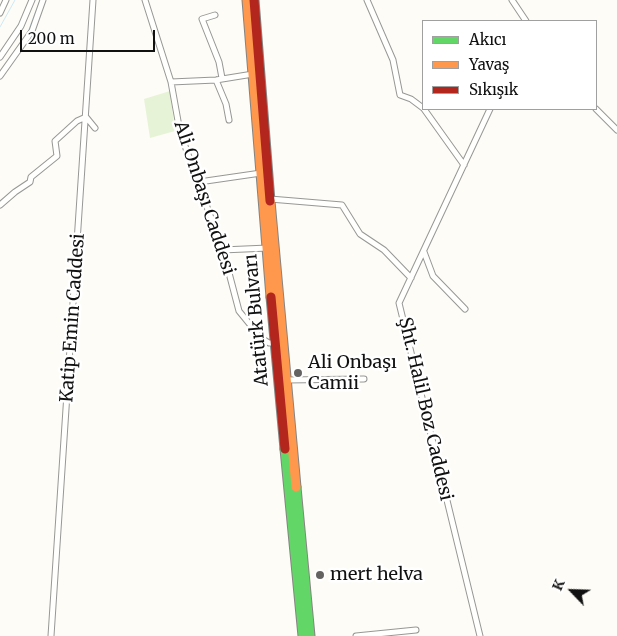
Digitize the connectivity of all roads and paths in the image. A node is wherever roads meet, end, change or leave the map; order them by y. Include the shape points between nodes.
1 (6, 0) edge
2 (32, 0) edge
3 (43, 0) edge
4 (93, 0) edge
5 (145, 0) edge
6 (247, 0) edge
7 (254, 0) edge
8 (367, 0) edge
9 (512, 0) edge
10 (0, 14) edge
11 (216, 16) dead end
12 (525, 20) edge
13 (0, 58) edge
14 (253, 74) junction
15 (0, 76) edge
16 (222, 78) junction
17 (216, 80) junction
18 (171, 82) junction
19 (422, 107) edge
20 (425, 110) edge
21 (490, 110) edge
22 (597, 110) edge
23 (86, 117) junction
24 (229, 120) dead end
25 (95, 128) dead end
26 (617, 130) edge
27 (464, 165) junction
28 (261, 173) junction
29 (198, 182) junction
30 (270, 199) junction
31 (0, 204) edge
32 (268, 248) junction
33 (222, 250) junction
34 (424, 252) junction
35 (411, 278) junction
36 (465, 309) dead end
37 (279, 344) junction
38 (364, 379) dead end
39 (286, 380) junction
40 (416, 630) dead end
41 (52, 636) edge
42 (303, 636) edge
43 (310, 636) edge
44 (356, 636) edge
45 (480, 636) edge

1 - 10 street
2 - 13 street via 21,26
3 - 15 street via 32,31
4 - 23 street, Katip Emin Caddesi
5 - 18 street, Ali Onbaşı Caddesi
6 - 14 main road, Atatürk Bulvarı
7 - 30 main road, Atatürk Bulvarı
8 - 19 street via 393,60 400,95
9 - 12 street
11 - 16 street via 202,19
14 - 16 street
14 - 28 main road, Atatürk Bulvarı
16 - 17 street
17 - 18 street
17 - 24 street
18 - 29 street, Ali Onbaşı Caddesi via 180,132
20 - 27 street
21 - 27 street, Şht. Halil Boz Caddesi
22 - 26 street
23 - 25 street
23 - 31 street via 54,141 57,156
23 - 41 street, Katip Emin Caddesi
27 - 34 street, Şht. Halil Boz Caddesi
28 - 29 street
28 - 32 main road, Atatürk Bulvarı
29 - 33 street, Ali Onbaşı Caddesi
30 - 35 street via 342,205 360,234 384,250
30 - 37 main road, Atatürk Bulvarı
32 - 33 street
32 - 37 main road, Atatürk Bulvarı
33 - 37 street, Ali Onbaşı Caddesi via 239,311 260,338
34 - 35 street, Şht. Halil Boz Caddesi
34 - 36 street via 433,276
35 - 45 street, Şht. Halil Boz Caddesi via 399,303
37 - 39 main road, Atatürk Bulvarı
37 - 42 main road, Atatürk Bulvarı
38 - 39 street
39 - 43 main road, Atatürk Bulvarı
40 - 44 street

